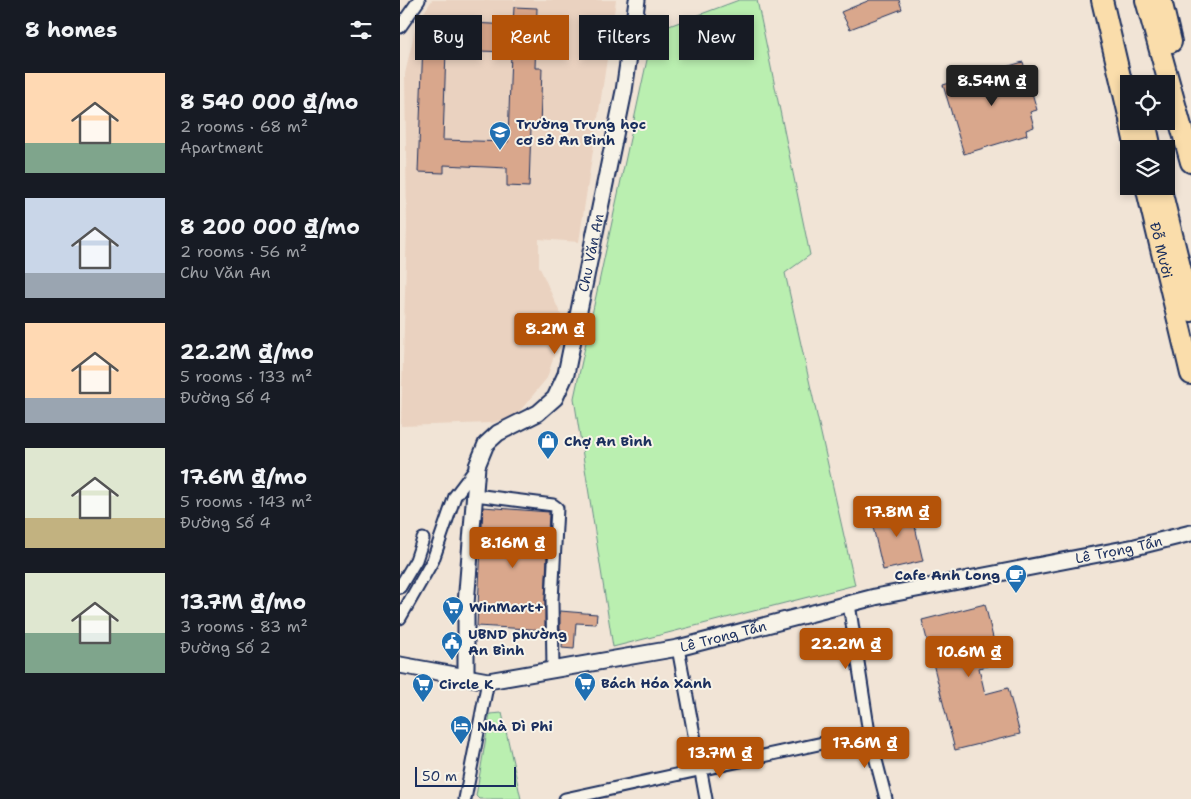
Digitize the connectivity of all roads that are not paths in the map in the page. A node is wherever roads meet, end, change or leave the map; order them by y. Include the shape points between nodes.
1 (419, 0) edge
2 (637, 0) edge
3 (1102, 0) edge
4 (1115, 0) edge
5 (1146, 0) edge
6 (1160, 0) edge
7 (400, 27) edge
8 (1134, 75) edge
9 (1120, 77) edge
10 (1191, 119) edge
11 (1191, 162) edge
12 (1148, 195) edge
13 (1162, 195) edge
14 (1191, 311) edge
15 (1191, 374) edge
16 (477, 466) junction
17 (475, 495) junction
18 (1191, 533) edge
19 (423, 539) dead end
20 (400, 587) edge
21 (849, 604) junction
22 (400, 618) edge
23 (678, 648) junction
24 (400, 665) edge
25 (553, 670) junction
26 (466, 676) junction
27 (488, 681) junction
28 (869, 733) junction
29 (700, 770) junction
30 (464, 799) edge
31 (565, 799) edge
32 (706, 799) edge
33 (886, 799) edge

1 - 7 street
2 - 16 street, Chu Văn An via 624,91 566,374 555,398 538,413 498,433 486,444
3 - 9 highway
4 - 8 highway
5 - 11 highway
6 - 10 highway
12 - 15 highway, Đỗ Mười
13 - 14 highway, Đỗ Mười
16 - 17 street, Chu Văn An
16 - 22 street via 455,496 433,560
17 - 25 street via 557,508 552,600
17 - 26 street, Chu Văn An via 466,604
18 - 21 street, Lê Trọng Tấn
19 - 20 street via 416,560
21 - 23 street, Lê Trọng Tấn
21 - 28 street
23 - 25 street, Lê Trọng Tấn
23 - 29 street
24 - 26 street, Lê Trọng Tấn
25 - 27 street, Lê Trọng Tấn
26 - 27 street, Lê Trọng Tấn
27 - 30 street
28 - 29 street
28 - 33 street
29 - 31 street
29 - 32 street

